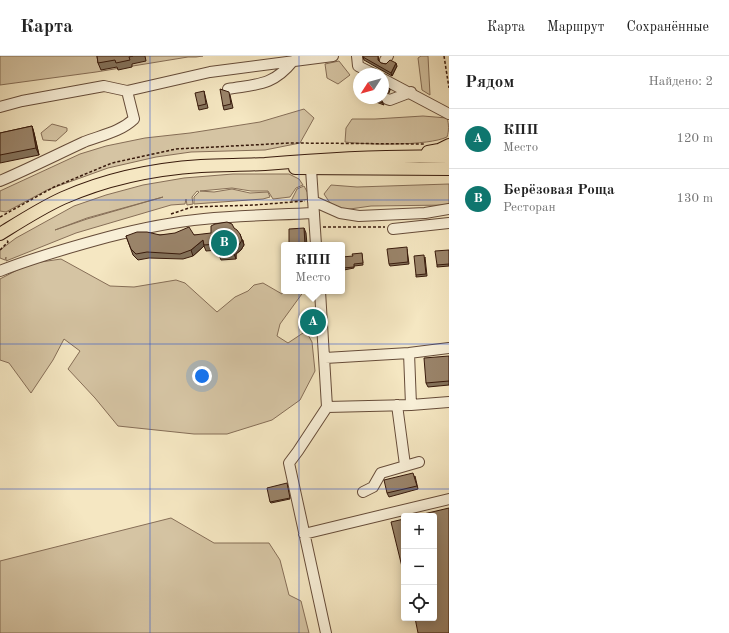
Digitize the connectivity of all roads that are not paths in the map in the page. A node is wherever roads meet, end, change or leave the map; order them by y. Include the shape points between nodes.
1 (333, 56) edge
2 (356, 56) edge
3 (293, 61) junction
4 (363, 68) edge
5 (389, 80) edge
6 (228, 89) dead end
7 (127, 91) junction
8 (411, 92) junction
9 (389, 100) edge
10 (0, 107) edge
11 (449, 114) edge
12 (449, 145) edge
13 (401, 156) junction
14 (449, 157) edge
15 (246, 165) junction
16 (311, 169) junction
17 (449, 169) edge
18 (0, 181) edge
19 (313, 201) junction
20 (449, 209) edge
21 (314, 213) junction
22 (392, 215) junction
23 (449, 224) edge
24 (0, 234) edge
25 (316, 242) edge
26 (0, 270) edge
27 (320, 294) edge
28 (449, 348) edge
29 (409, 353) junction
30 (325, 358) junction
31 (449, 402) edge
32 (397, 405) junction
33 (411, 405) junction
34 (327, 407) junction
35 (419, 462) dead end
36 (405, 465) junction
37 (363, 492) dead end
38 (449, 499) edge
39 (304, 534) junction
40 (326, 633) edge

1 - 3 street
2 - 4 street via 358,66
3 - 6 street via 286,71 268,82
3 - 7 street via 210,72
5 - 8 street
7 - 10 street via 104,86
7 - 18 street via 134,119 127,126 87,141
8 - 9 street
8 - 11 street
12 - 13 main road via 439,150
13 - 14 main road
13 - 15 main road
15 - 16 main road
15 - 24 main road via 201,166 161,171 96,185 35,212
16 - 17 main road
16 - 19 street
19 - 21 street
19 - 22 street via 349,216
20 - 22 street
21 - 25 street
21 - 26 street via 204,219 133,231
22 - 23 street via 393,230
27 - 30 street
28 - 29 street
29 - 30 street
29 - 33 street
30 - 34 street
31 - 33 street
32 - 33 street
32 - 34 street
32 - 36 street
34 - 39 street via 289,463
35 - 36 street
36 - 37 street via 381,473 373,487
38 - 39 street
39 - 40 street

